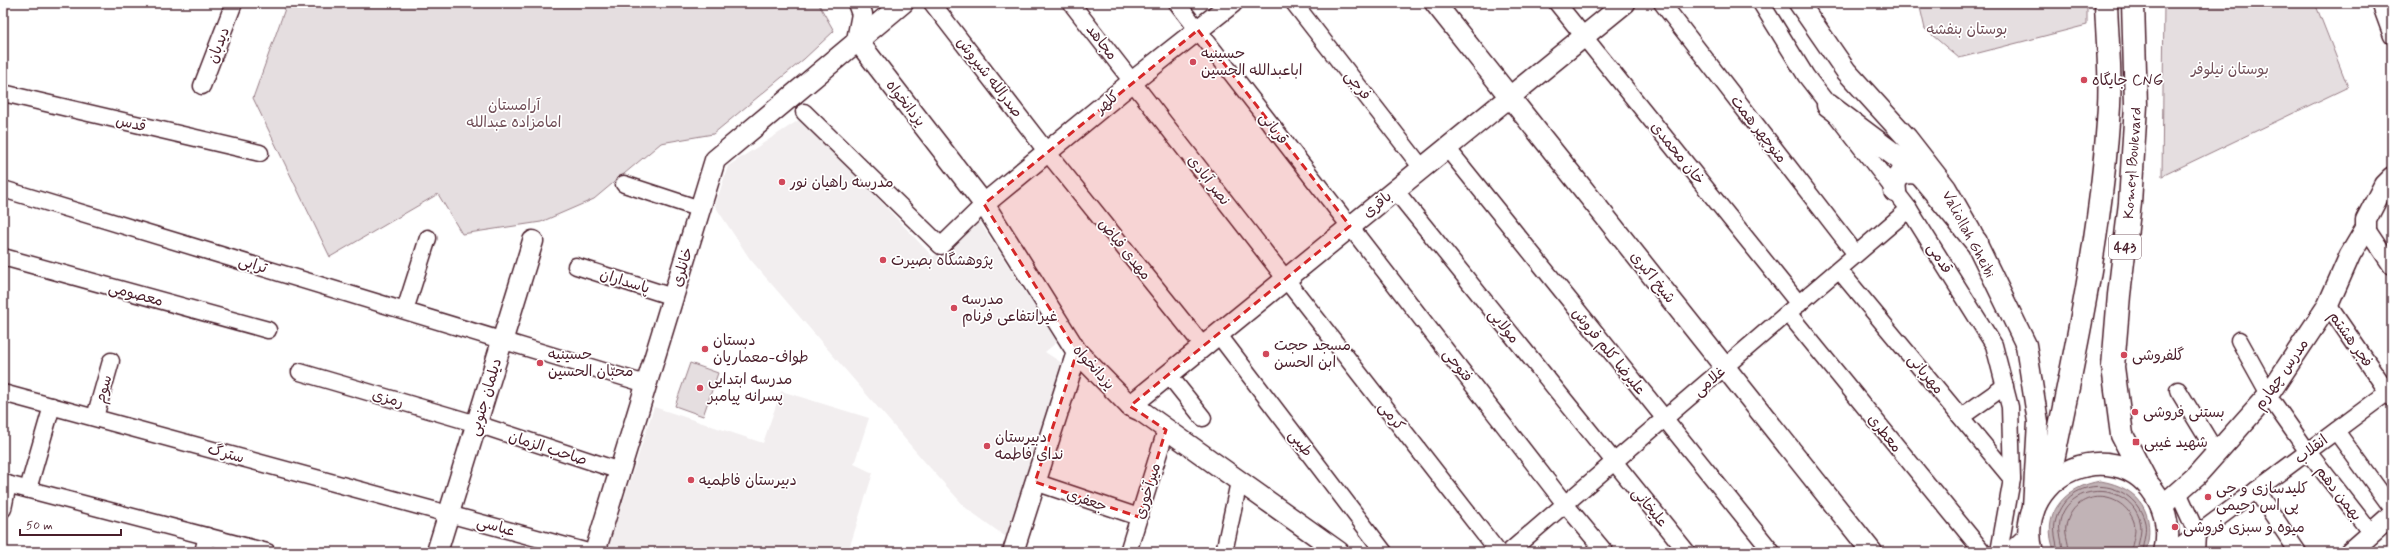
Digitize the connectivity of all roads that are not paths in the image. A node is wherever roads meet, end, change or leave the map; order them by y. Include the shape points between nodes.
1 (234, 3) edge
2 (858, 3) edge
3 (903, 3) edge
4 (932, 3) edge
5 (1071, 3) edge
6 (1177, 3) edge
7 (1232, 3) edge
8 (1294, 3) edge
9 (1435, 3) edge
10 (1557, 3) edge
11 (1625, 3) edge
12 (1662, 3) edge
13 (1761, 3) edge
14 (1799, 3) edge
15 (2106, 3) edge
16 (2133, 3) edge
17 (2380, 3) edge
18 (1198, 30) junction
19 (1585, 36) junction
20 (2392, 36) edge
21 (857, 40) junction
22 (1132, 82) junction
23 (202, 86) dead end
24 (3, 93) edge
25 (1510, 97) junction
26 (1828, 105) junction
27 (804, 112) dead end
28 (1447, 148) junction
29 (1047, 152) junction
30 (260, 153) dead end
31 (1422, 168) junction
32 (1920, 174) junction
33 (2392, 177) edge
34 (624, 184) dead end
35 (3, 189) edge
36 (1395, 190) junction
37 (1896, 191) junction
38 (2392, 193) edge
39 (984, 204) junction
40 (700, 209) junction
41 (1909, 209) junction
42 (2366, 224) junction
43 (1350, 226) junction
44 (428, 238) dead end
45 (533, 241) dead end
46 (1976, 242) junction
47 (1856, 254) junction
48 (3, 257) edge
49 (576, 266) dead end
50 (2392, 267) edge
51 (1839, 270) junction
52 (1286, 279) junction
53 (673, 297) junction
54 (2328, 305) junction
55 (1793, 308) junction
56 (406, 310) junction
57 (268, 330) dead end
58 (503, 340) junction
59 (1210, 340) junction
60 (2239, 340) dead end
61 (1077, 352) junction
62 (111, 361) dead end
63 (1724, 367) junction
64 (300, 372) dead end
65 (1168, 374) junction
66 (646, 384) junction
67 (2005, 386) junction
68 (2178, 390) dead end
69 (3, 393) edge
70 (2391, 393) edge
71 (2272, 399) junction
72 (52, 406) junction
73 (1130, 406) junction
74 (1961, 417) junction
75 (95, 418) junction
76 (1203, 418) dead end
77 (1664, 419) junction
78 (476, 424) junction
79 (1166, 430) junction
80 (2336, 431) junction
81 (2308, 452) junction
82 (2217, 454) junction
83 (1613, 463) junction
84 (620, 472) junction
85 (2012, 479) junction
86 (1035, 482) junction
87 (1239, 482) junction
88 (6, 483) edge
89 (2147, 483) junction
90 (2048, 484) junction
91 (28, 489) junction
92 (2256, 490) junction
93 (2170, 499) junction
94 (1565, 504) junction
95 (2033, 507) junction
96 (2392, 508) edge
97 (3, 509) edge
98 (449, 513) junction
99 (2392, 515) edge
100 (1138, 517) junction
101 (2197, 534) junction
102 (2371, 534) junction
103 (207, 536) junction
104 (1317, 545) edge
105 (2025, 547) edge
106 (1131, 551) edge
107 (203, 552) edge
108 (267, 552) edge
109 (437, 552) edge
110 (588, 552) edge
111 (595, 552) edge
112 (1013, 552) edge
113 (1224, 552) edge
114 (1339, 552) edge
115 (1384, 552) edge
116 (1498, 552) edge
117 (1509, 552) edge
118 (1605, 552) edge
119 (1687, 552) edge
120 (1772, 552) edge
121 (1872, 552) edge
122 (1983, 552) edge
123 (1999, 552) edge
124 (2165, 552) edge
125 (2173, 552) edge
126 (2196, 552) edge
127 (2298, 552) edge
128 (2350, 552) edge

1 - 23 street, دیدبان
2 - 21 street via 862,14
3 - 21 street, خانلری
4 - 29 street, صدرالله شیروش
5 - 22 street, مجاهد
6 - 18 street, قربانی
7 - 18 street, کلهر
8 - 31 street, فرجی
9 - 25 street, شیخ اکبری
10 - 19 street, خان محمدی
11 - 19 street, باقری
12 - 47 street, منوچهر همت
13 - 26 street, قدمی via 1806,76
14 - 46 street, Valiollah Gheibi via 1846,71 1907,138 1946,188
15 - 90 main road, Komeyl Boulevard / 443 via 2110,104 2104,158 2087,297
16 - 89 main road, Komeyl Boulevard / 443 via 2136,105 2130,203 2113,367 2122,435
17 - 20 street
18 - 22 street, کلهر
18 - 43 street, قربانی
19 - 25 street, باقری
19 - 55 street, خان محمدی
21 - 39 street, یزدانخواه
21 - 40 street, خانلری via 715,160
22 - 29 street, کلهر
22 - 52 street, نصر آبادی
24 - 30 street, قدس
25 - 28 street, باقری
25 - 63 street, شیخ اکبری
26 - 32 main road
26 - 37 street, قدمی
27 - 39 street via 941,246
28 - 31 street, باقری
28 - 77 street, علیرضا کلم فروش
29 - 39 street, کلهر
29 - 59 street, مهدی فیاض
31 - 36 street, باقری
32 - 37 main road via 1909,171 1901,174 1895,182
32 - 46 main road
33 - 42 street, مدرس چهارم via 2384,185
34 - 40 street
35 - 56 street, ترابی
36 - 43 street, باقری
36 - 83 street, مولایی
37 - 41 street, قدمی
38 - 42 street, مدرس چهارم
39 - 61 street, یزدانخواه
40 - 53 street, خانلری
41 - 47 street, غلامی
41 - 67 street, قدمی via 1994,345
42 - 50 street
42 - 54 street, مدرس چهارم
43 - 52 street, باقری
43 - 94 street, فتوحی
44 - 56 street
45 - 58 street, دیلمان جنوبی
46 - 95 street, Valiollah Gheibi via 2026,345 2038,422
47 - 51 street, غلامی
48 - 57 street, معصومی
49 - 53 street, پاسداران
51 - 55 street, غلامی
51 - 74 street, مهربانی
52 - 59 street, باقری
52 - 116 street, کرمی
53 - 66 street, خانلری
54 - 70 street, فجر هشتم
54 - 71 street, مدرس چهارم
55 - 63 street, غلامی
55 - 122 street, معطری
56 - 58 street, ترابی
58 - 66 street, ترابی
58 - 78 street, دیلمان جنوبی
59 - 65 street, باقری
59 - 115 street, طیبی
60 - 71 street, بهمن دهم
61 - 73 street, یزدانخواه
61 - 86 street
62 - 75 street, سوم
63 - 77 street, غلامی
63 - 121 street, شیخ اکبری
64 - 78 street, رمزی
65 - 73 street, باقری
65 - 76 street
66 - 84 street, خانلری
67 - 74 street
67 - 85 street, قدمی via 2010,407
68 - 82 street
69 - 72 street, سترگ
70 - 80 street, انقلاب
71 - 81 street, بهمن دهم
71 - 82 street, مدرس چهارم
72 - 75 street, سترگ
72 - 91 street
73 - 79 street, یزدانخواه
74 - 85 street, مهربانی
75 - 98 street, سترگ
77 - 83 street, غلامی
77 - 120 street, علیرضا کلم فروش
78 - 84 street, صاحب الزمان
78 - 98 street, دیلمان جنوبی
79 - 87 street, یزدانخواه
79 - 100 street, میرآخوری
80 - 81 street, انقلاب
80 - 96 street
81 - 92 street, انقلاب
81 - 102 street, بهمن دهم
82 - 93 street, مدرس چهارم
83 - 94 street, غلامی
83 - 119 street, علیخانی
84 - 111 street, خانلری
85 - 123 street, قدمی
86 - 100 street, جعفری
86 - 112 street
87 - 104 street, یزدانخواه
87 - 113 street
88 - 91 street
88 - 97 street
89 - 90 main road via 2129,471 2108,464 2086,464 2066,471
89 - 93 main road, Komeyl Boulevard
90 - 95 main road
91 - 103 street
92 - 101 street, انقلاب
92 - 127 street
93 - 101 street
93 - 124 main road, Komeyl Boulevard via 2168,542
94 - 117 street, غلامی
94 - 118 street, فتوحی
95 - 105 main road
98 - 109 street, دیلمان جنوبی
98 - 110 street, عباسی
99 - 102 street
100 - 106 street, میرآخوری
101 - 125 street, انقلاب
101 - 126 street
102 - 128 street
103 - 107 street
103 - 108 street
104 - 114 street, یزدانخواه

